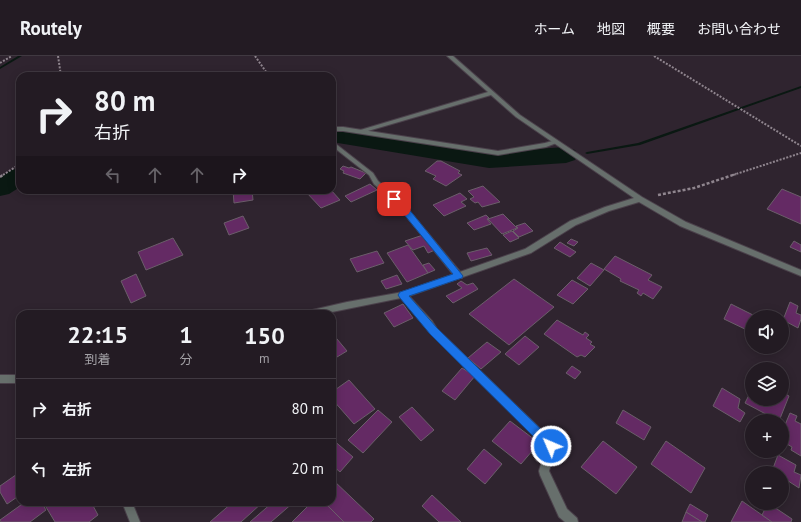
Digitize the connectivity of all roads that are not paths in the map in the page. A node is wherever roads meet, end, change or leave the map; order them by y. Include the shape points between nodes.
1 (450, 56) edge
2 (492, 93) junction
3 (336, 129) edge
4 (358, 132) junction
5 (556, 142) junction
6 (336, 147) edge
7 (640, 199) junction
8 (801, 273) edge
9 (459, 276) junction
10 (403, 295) junction
11 (325, 310) edge
12 (0, 379) edge
13 (16, 379) edge
14 (129, 506) edge
15 (135, 522) edge
16 (573, 522) edge

1 - 2 street
2 - 4 street
2 - 5 street via 518,116
3 - 4 street
4 - 5 street via 498,153 546,146
5 - 7 street
6 - 9 street via 371,174 405,210
7 - 8 street via 683,224
7 - 9 street via 573,223 528,251
9 - 10 street
10 - 11 street
10 - 16 street via 434,331 551,446 544,471 563,513
12 - 13 street
14 - 15 street

